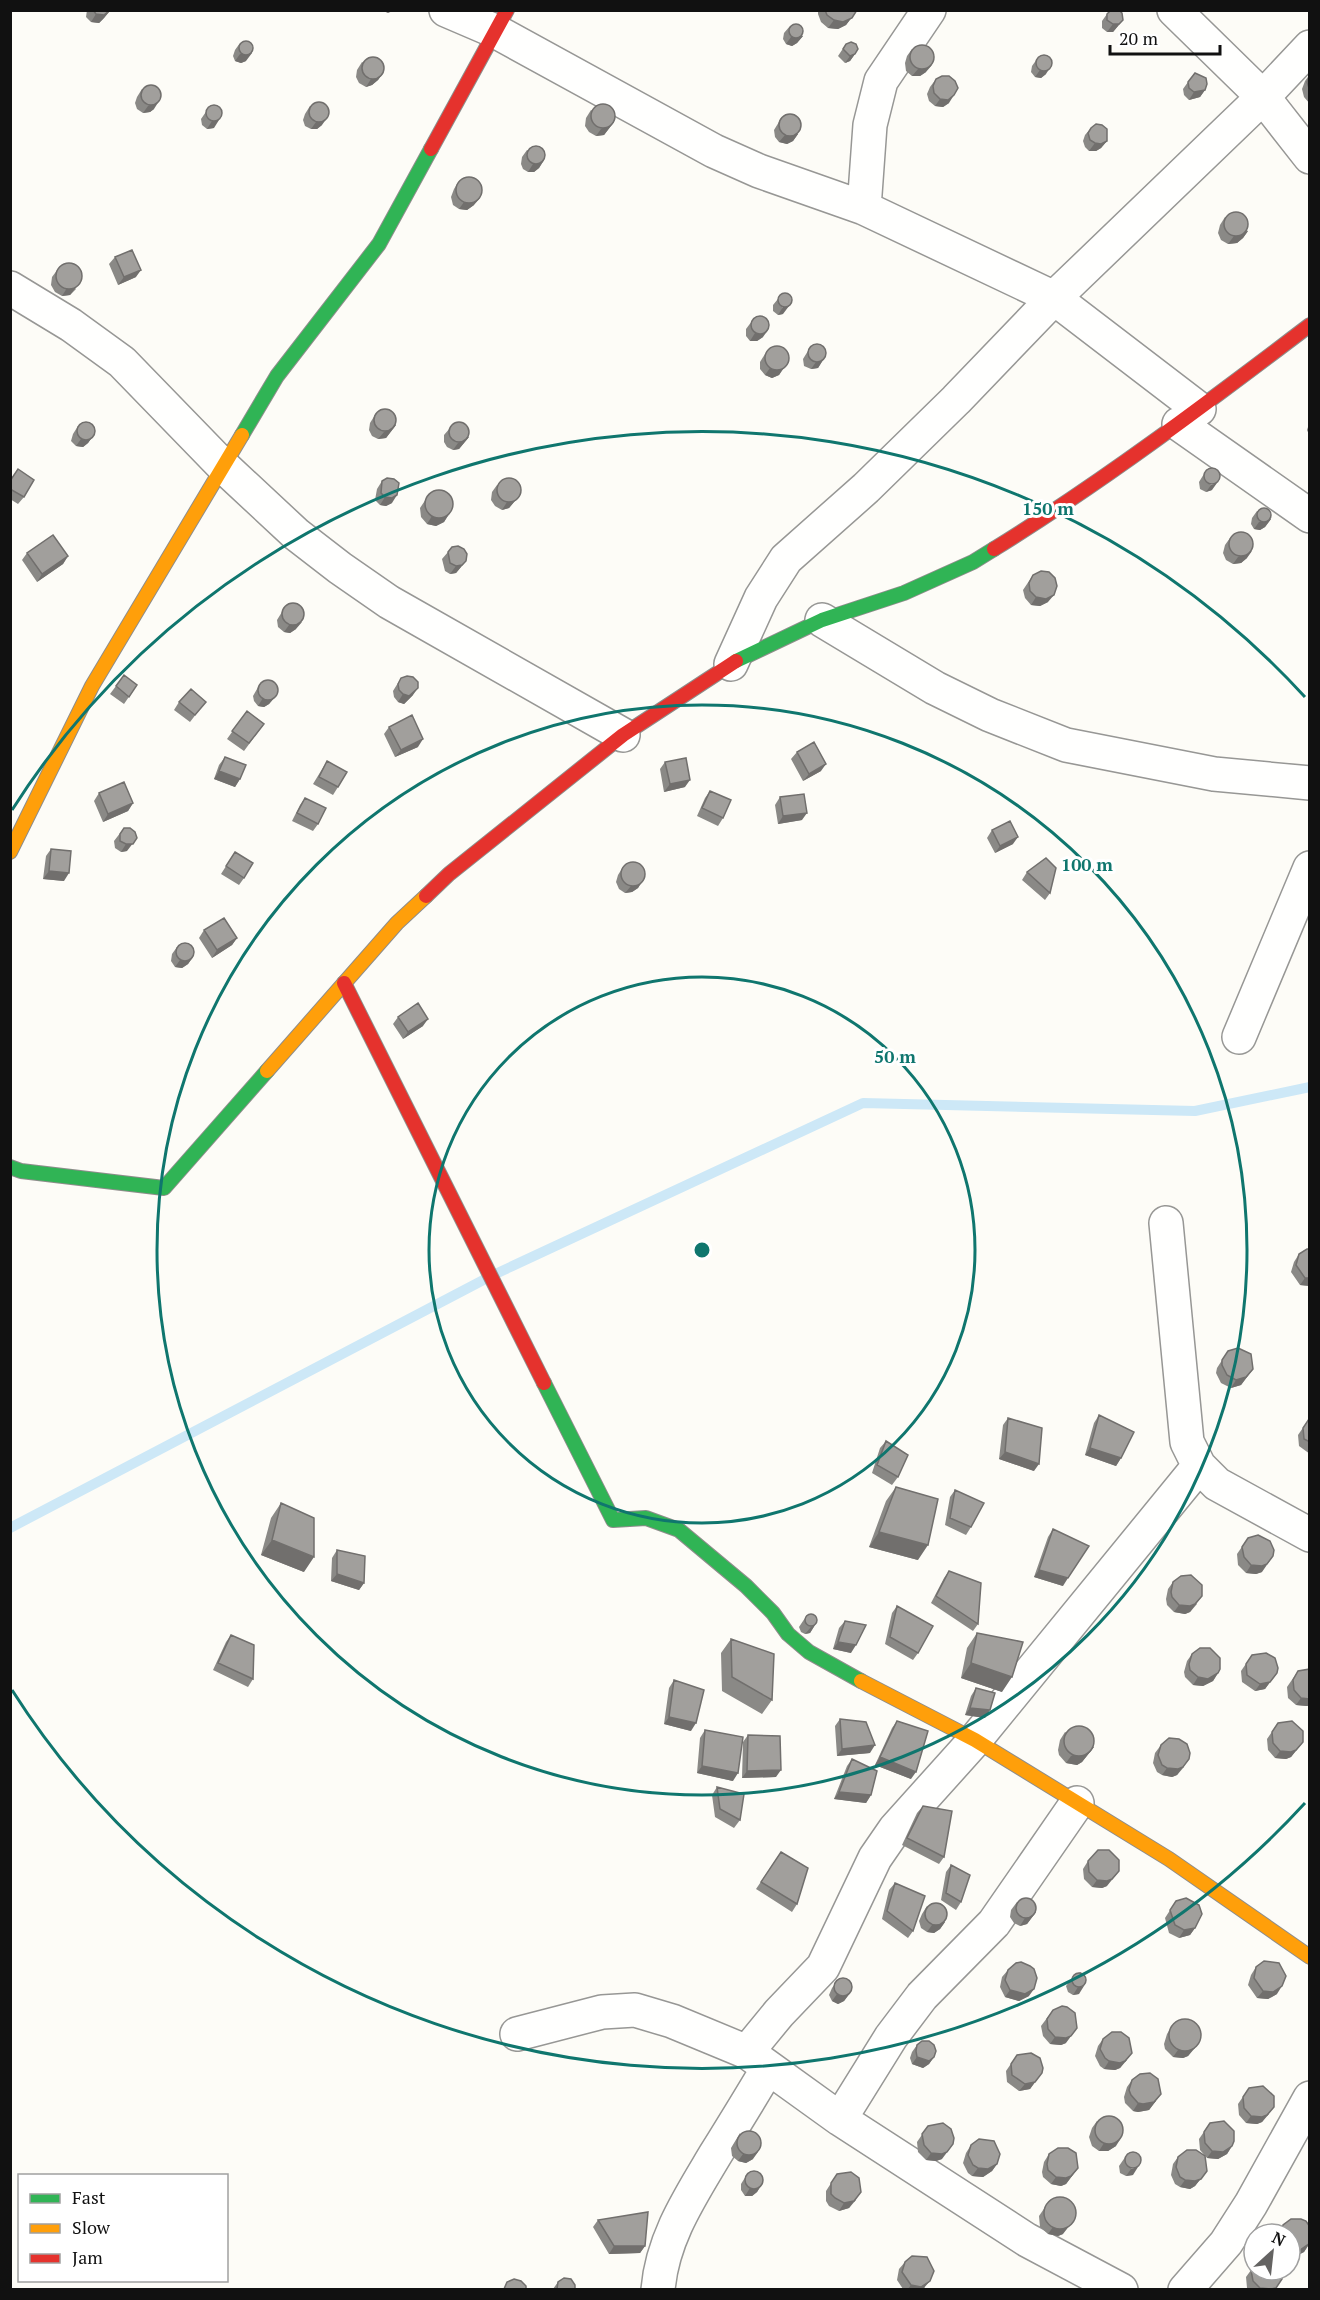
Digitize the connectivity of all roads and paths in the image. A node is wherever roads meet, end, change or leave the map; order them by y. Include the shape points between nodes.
1 (446, 10) edge
2 (929, 10) edge
3 (1174, 10) edge
4 (501, 21) edge
5 (1310, 47) edge
6 (1263, 97) junction
7 (1310, 157) edge
8 (864, 208) junction
9 (10, 288) edge
10 (1054, 298) junction
11 (1310, 325) edge
12 (1189, 416) junction
13 (223, 466) junction
14 (1310, 516) edge
15 (822, 620) junction
16 (730, 664) junction
17 (623, 735) junction
18 (1310, 783) edge
19 (10, 852) edge
20 (1310, 868) edge
21 (344, 983) junction
22 (1239, 1037) dead end
23 (10, 1167) edge
24 (1166, 1223) dead end
25 (1199, 1466) junction
26 (1310, 1535) edge
27 (975, 1740) junction
28 (1077, 1803) junction
29 (1310, 1957) edge
30 (517, 2034) dead end
31 (758, 2060) junction
32 (1310, 2098) edge
33 (840, 2119) junction
34 (658, 2289) edge
35 (1121, 2289) edge
36 (1185, 2289) edge

1 - 4 street
2 - 8 street via 881,81 870,125
3 - 6 street
4 - 8 street via 714,151
4 - 13 street via 379,244 277,376
5 - 6 street
6 - 7 street
6 - 10 street
8 - 10 street
9 - 13 street via 122,362
10 - 12 street
10 - 16 street via 932,424 786,559 761,598
11 - 12 street
12 - 14 street
12 - 15 street via 1058,510 973,562 904,593
13 - 17 street via 296,534 389,602
13 - 19 street via 92,686
15 - 16 street
15 - 18 street via 935,688 1066,745 1214,774
16 - 17 street
17 - 21 street via 449,874 397,922
20 - 22 street
21 - 23 street via 164,1188
21 - 27 street via 613,1520 646,1518 679,1530 746,1586 809,1652
24 - 25 street via 1187,1442
25 - 26 street via 1217,1484
25 - 27 street
27 - 28 street
27 - 31 street via 895,1829 875,1858 823,1967 779,2013
28 - 29 street via 1168,1859
28 - 33 street via 994,1923 922,1996 891,2037
30 - 31 street via 602,2012 635,2010 672,2021
31 - 33 street
31 - 34 street via 674,2228 660,2268
32 - 36 street via 1227,2243
33 - 35 street via 1027,2240

